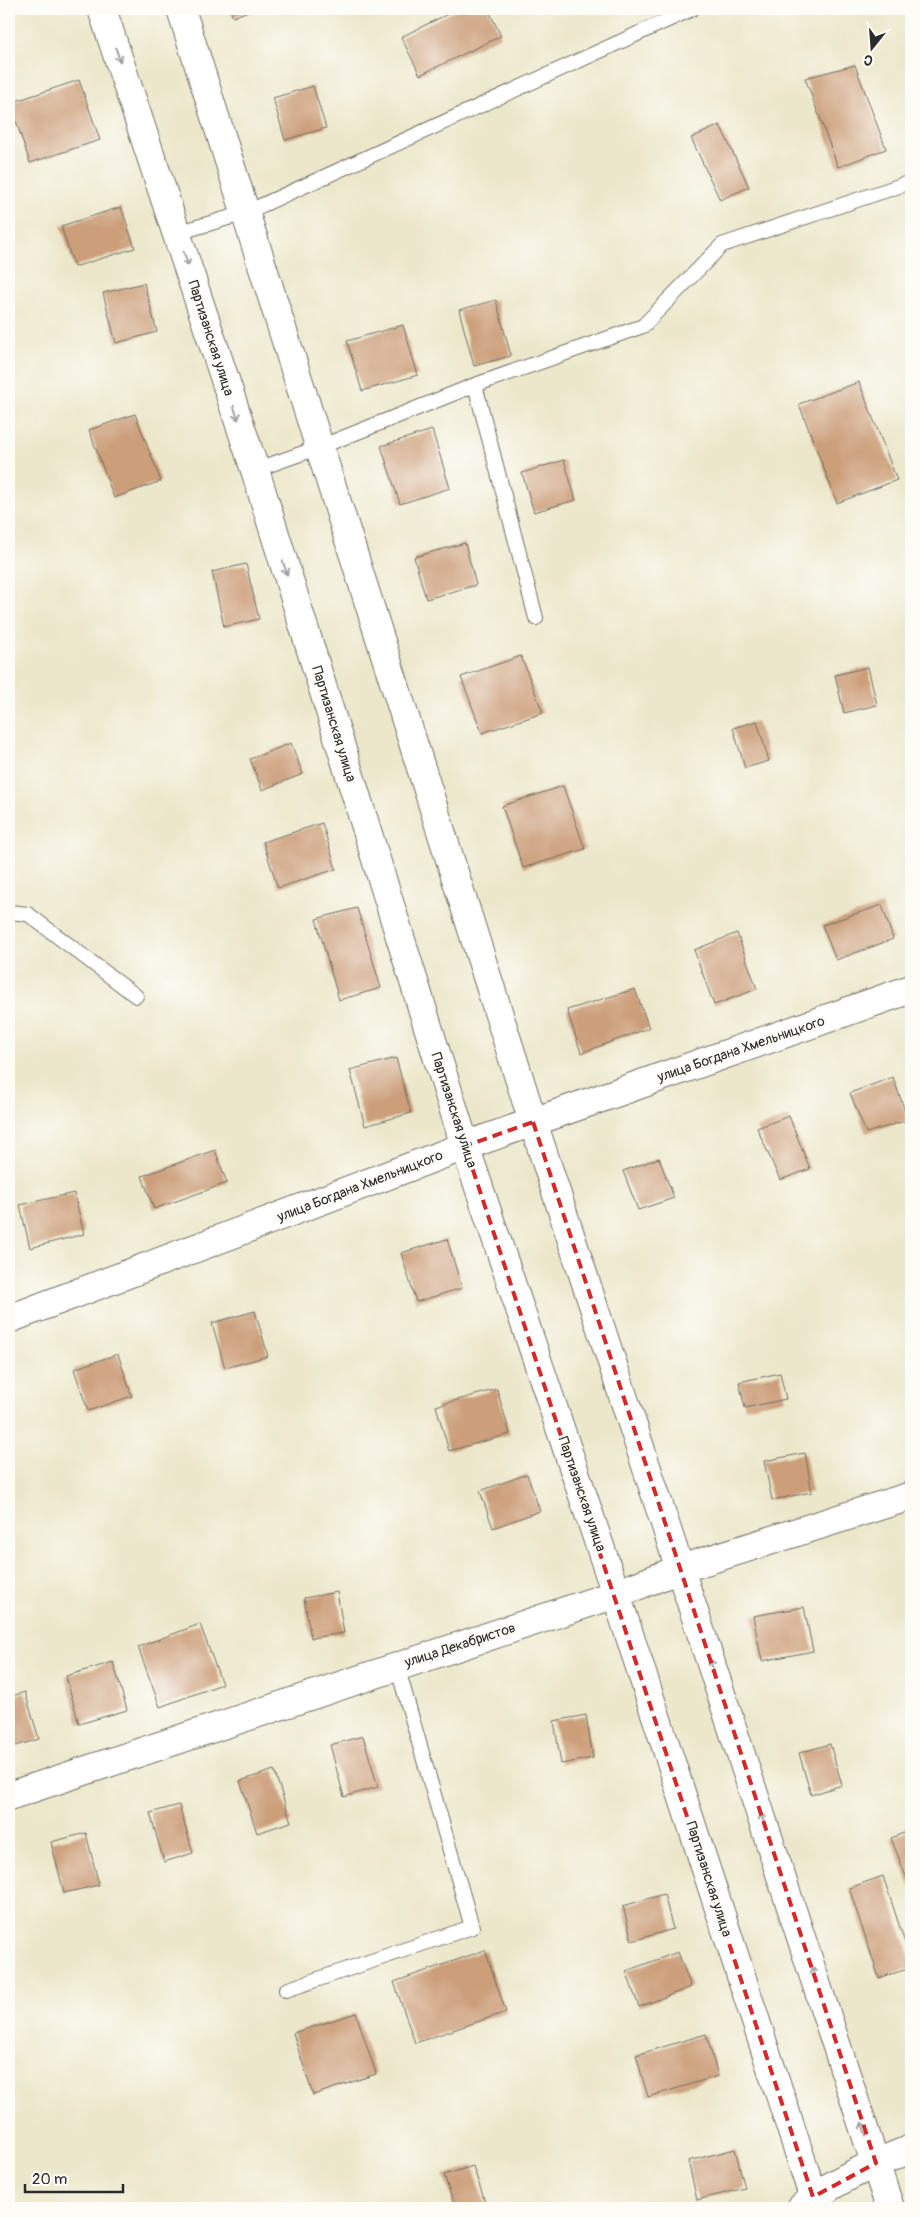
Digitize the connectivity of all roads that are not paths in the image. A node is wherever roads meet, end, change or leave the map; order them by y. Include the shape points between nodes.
1 (102, 9) edge
2 (181, 9) edge
3 (692, 9) edge
4 (911, 182) edge
5 (246, 213) junction
6 (177, 233) junction
7 (475, 385) junction
8 (320, 447) junction
9 (255, 470) junction
10 (536, 618) dead end
11 (9, 912) edge
12 (911, 990) edge
13 (136, 996) dead end
14 (533, 1122) junction
15 (465, 1146) junction
16 (9, 1319) edge
17 (911, 1496) edge
18 (680, 1570) junction
19 (616, 1594) junction
20 (397, 1666) junction
21 (9, 1796) edge
22 (286, 1990) dead end
23 (911, 2149) edge
24 (876, 2163) junction
25 (810, 2204) edge
26 (890, 2208) edge

1 -> 6 street, Партизанская улица
2 - 5 street
3 - 5 lane
4 - 7 lane via 722,245 643,326
5 - 6 lane
5 - 8 street
6 -> 9 street, Партизанская улица
7 - 8 lane
7 - 10 lane
8 - 9 lane
8 - 14 street
9 -> 15 street, Партизанская улица
11 - 13 lane via 28,914
12 - 14 street, улица Богдана Хмельницкого
14 - 15 street, улица Богдана Хмельницкого
14 - 18 street
15 - 16 street, улица Богдана Хмельницкого
15 - 19 street, Партизанская улица
17 - 18 street, улица Декабристов
18 - 19 street, улица Декабристов
24 -> 18 street
19 - 20 street, улица Декабристов
19 - 25 street, Партизанская улица
20 - 21 street, улица Декабристов
20 - 22 lane via 472,1927
23 - 24 street
24 - 25 street
24 - 26 street

